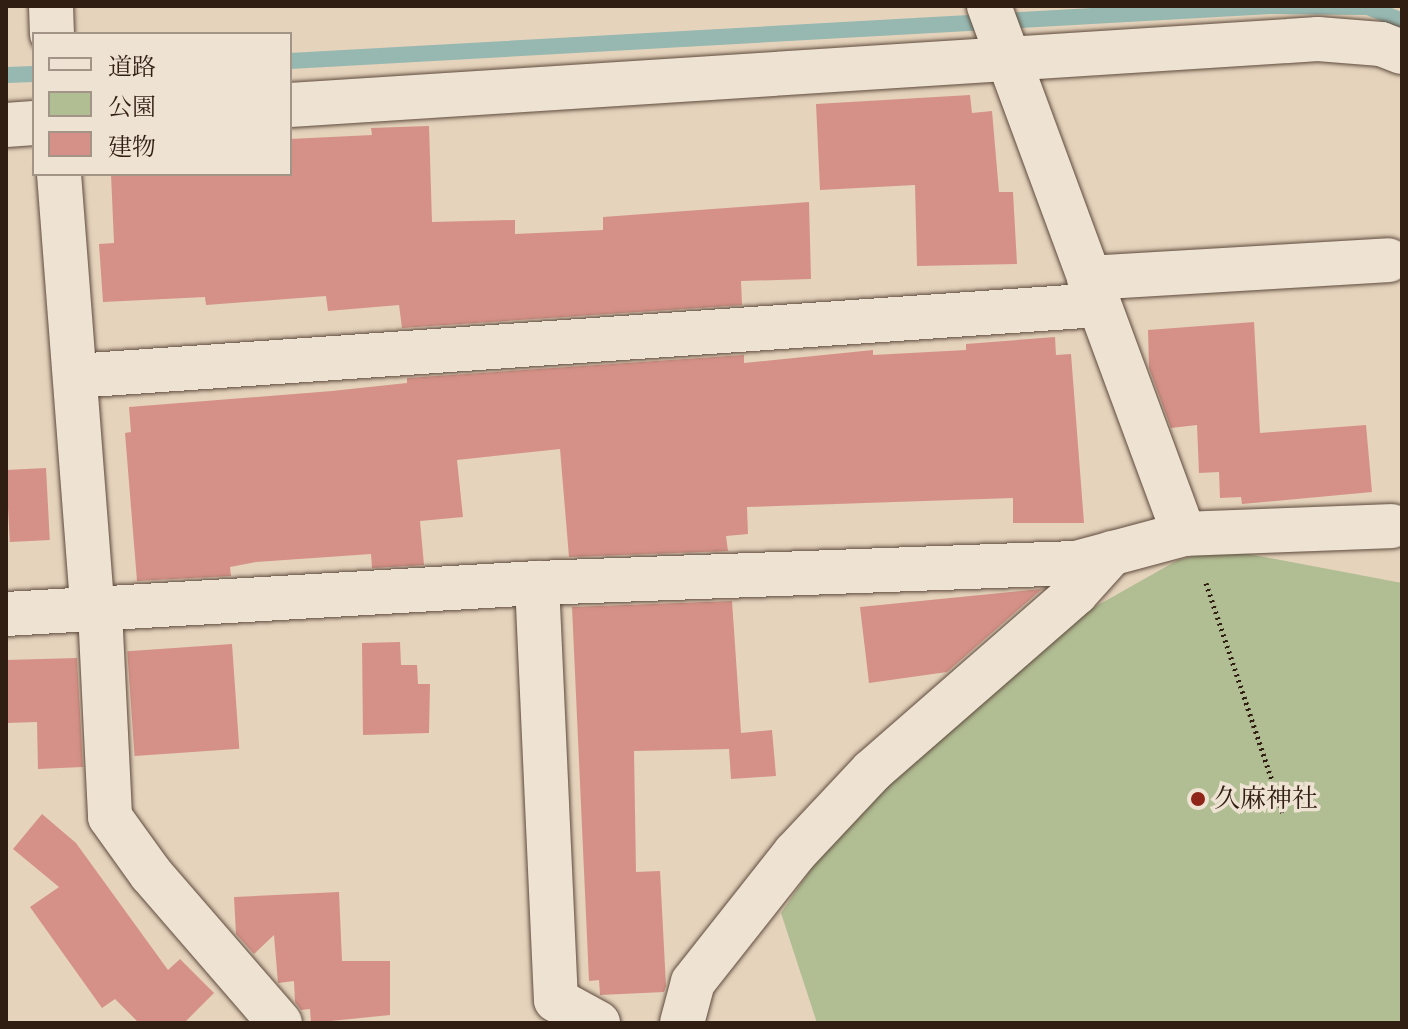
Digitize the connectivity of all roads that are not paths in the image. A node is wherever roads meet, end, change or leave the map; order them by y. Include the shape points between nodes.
1 (51, 6) edge
2 (989, 6) edge
3 (52, 32) edge
4 (1402, 52) edge
5 (1009, 61) junction
6 (292, 105) edge
7 (32, 123) edge
8 (6, 125) edge
9 (59, 176) edge
10 (1388, 260) dead end
11 (1094, 292) junction
12 (75, 376) junction
13 (1392, 526) dead end
14 (1187, 534) junction
15 (1112, 553) junction
16 (537, 583) junction
17 (97, 612) junction
18 (6, 614) edge
19 (280, 1023) edge
20 (598, 1023) edge
21 (682, 1023) edge

1 - 3 street
2 - 5 street
4 - 5 street via 1381,44 1318,39
5 - 6 street
5 - 11 street
7 - 8 street
9 - 12 street
10 - 11 street
11 - 12 street
11 - 14 street
12 - 17 street
13 - 14 street
14 - 15 street
15 - 16 street via 1076,563
15 - 21 street via 1076,593 872,771 795,853 693,982
16 - 17 street
16 - 20 street via 556,1000
17 - 18 street
17 - 19 street via 110,817 151,874

